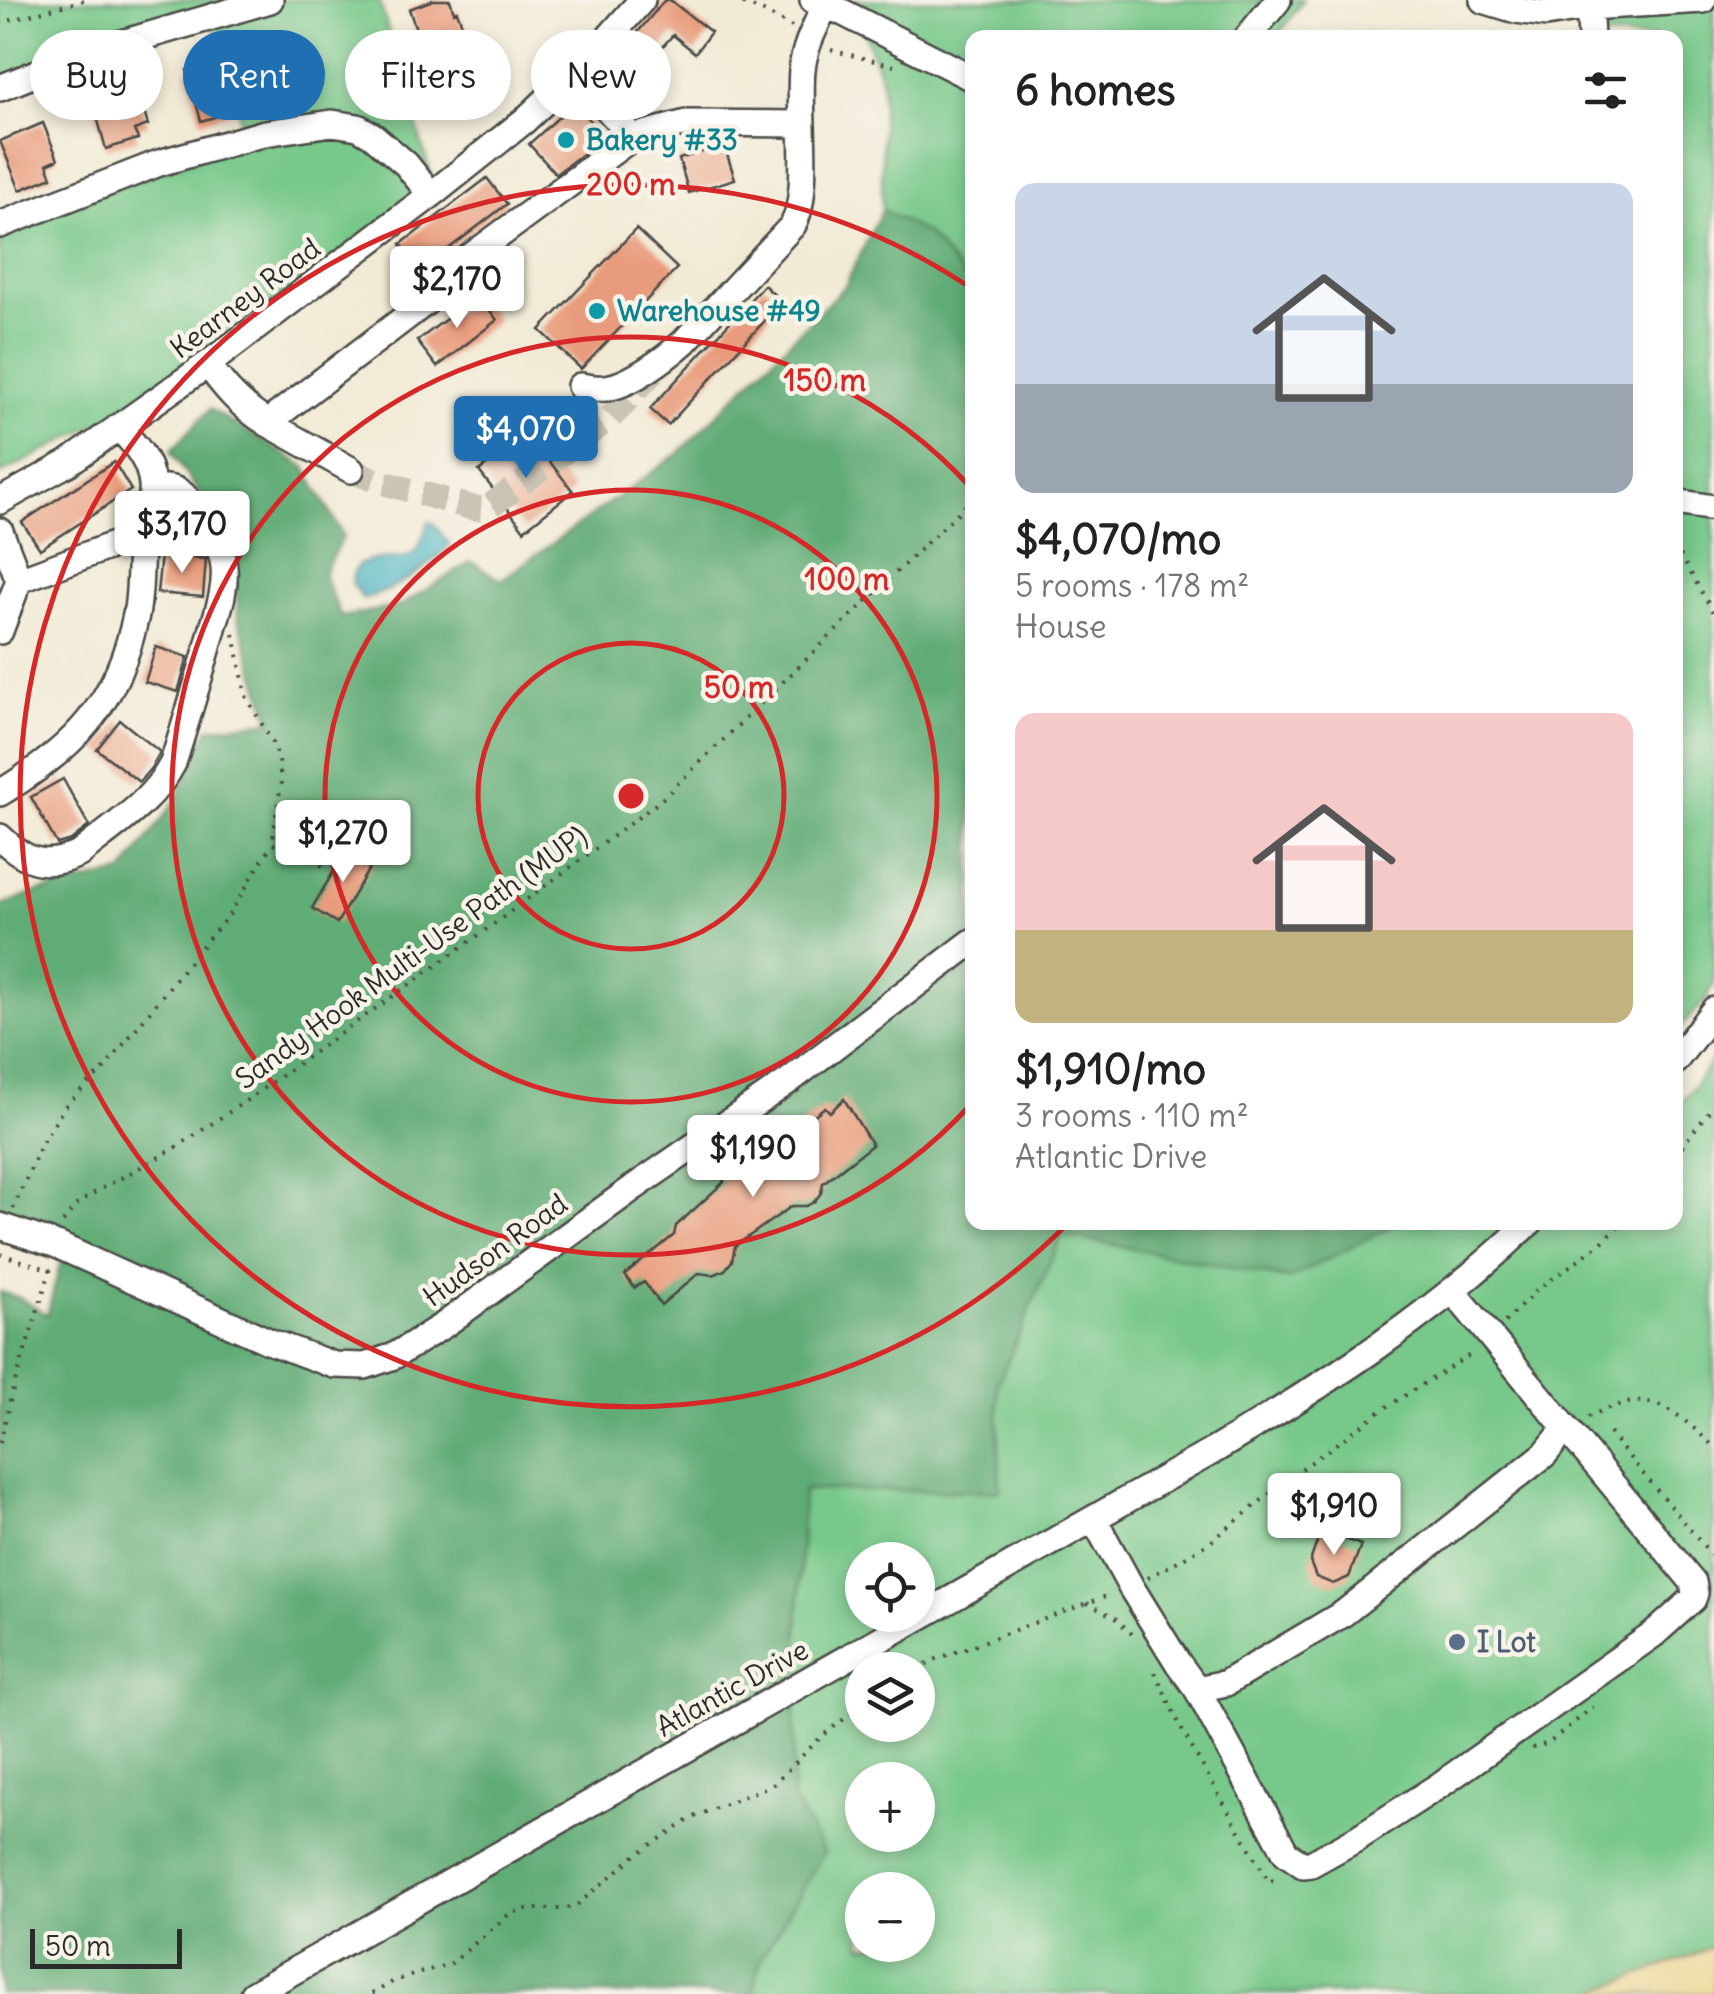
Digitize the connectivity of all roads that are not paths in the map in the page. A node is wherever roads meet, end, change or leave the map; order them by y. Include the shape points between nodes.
1 (270, 0) edge
2 (642, 0) edge
3 (1278, 0) edge
4 (1483, 0) edge
5 (1703, 0) edge
6 (824, 1) edge
7 (1589, 4) edge
8 (1519, 5) edge
9 (614, 30) edge
10 (1254, 30) edge
11 (1591, 30) edge
12 (965, 74) edge
13 (0, 88) edge
14 (531, 114) edge
15 (617, 120) edge
16 (800, 124) junction
17 (632, 137) junction
18 (431, 195) junction
19 (0, 225) edge
20 (208, 364) junction
21 (580, 386) dead end
22 (267, 423) junction
23 (118, 427) junction
24 (351, 470) tunnel mouth
25 (153, 487) junction
26 (0, 501) edge
27 (1683, 503) edge
28 (1714, 508) edge
29 (0, 532) edge
30 (142, 534) junction
31 (19, 580) junction
32 (0, 631) edge
33 (0, 793) edge
34 (0, 837) edge
35 (965, 947) edge
36 (1714, 1010) edge
37 (1683, 1051) edge
38 (3, 1227) edge
39 (1522, 1230) edge
40 (1453, 1291) junction
41 (1565, 1428) junction
42 (1094, 1518) junction
43 (1197, 1688) junction
44 (253, 1994) edge

1 - 13 street via 81,55
2 - 9 street, Kearney Road
3 - 10 street
4 - 8 street
5 - 7 street
6 - 12 street
6 - 16 street via 804,56
7 - 8 street via 1546,14
7 - 11 street
14 - 18 street, Kearney Road
15 - 17 street
16 - 17 street via 686,123
16 - 21 street via 802,200 793,225 667,357 618,385
17 - 22 street via 463,262 426,302
18 - 19 street via 372,134 332,123 265,133 159,163
18 - 20 street, Kearney Road
20 - 22 street via 225,389
20 - 23 street, Kearney Road
22 - 24 street
23 - 25 street via 141,451
23 - 26 street, Kearney Road
25 - 30 street
25 - 34 street via 183,493 210,527 224,566 224,590 173,763 152,794 65,860 30,859
27 - 28 street
29 - 31 street
30 - 31 street
30 - 33 street via 136,613 104,702 78,735
31 - 32 street
35 - 38 street, Hudson Road via 444,1325 365,1366 334,1365 268,1342 54,1258
36 - 37 street
39 - 40 street, Atlantic Drive
40 - 41 street
40 - 42 street, Atlantic Drive via 1307,1395
41 - 43 street via 1545,1454 1344,1613 1226,1682
41 - 43 street via 1695,1587 1693,1599 1654,1634 1440,1785 1303,1865 1286,1853
42 - 43 street
42 - 44 street, Atlantic Drive

